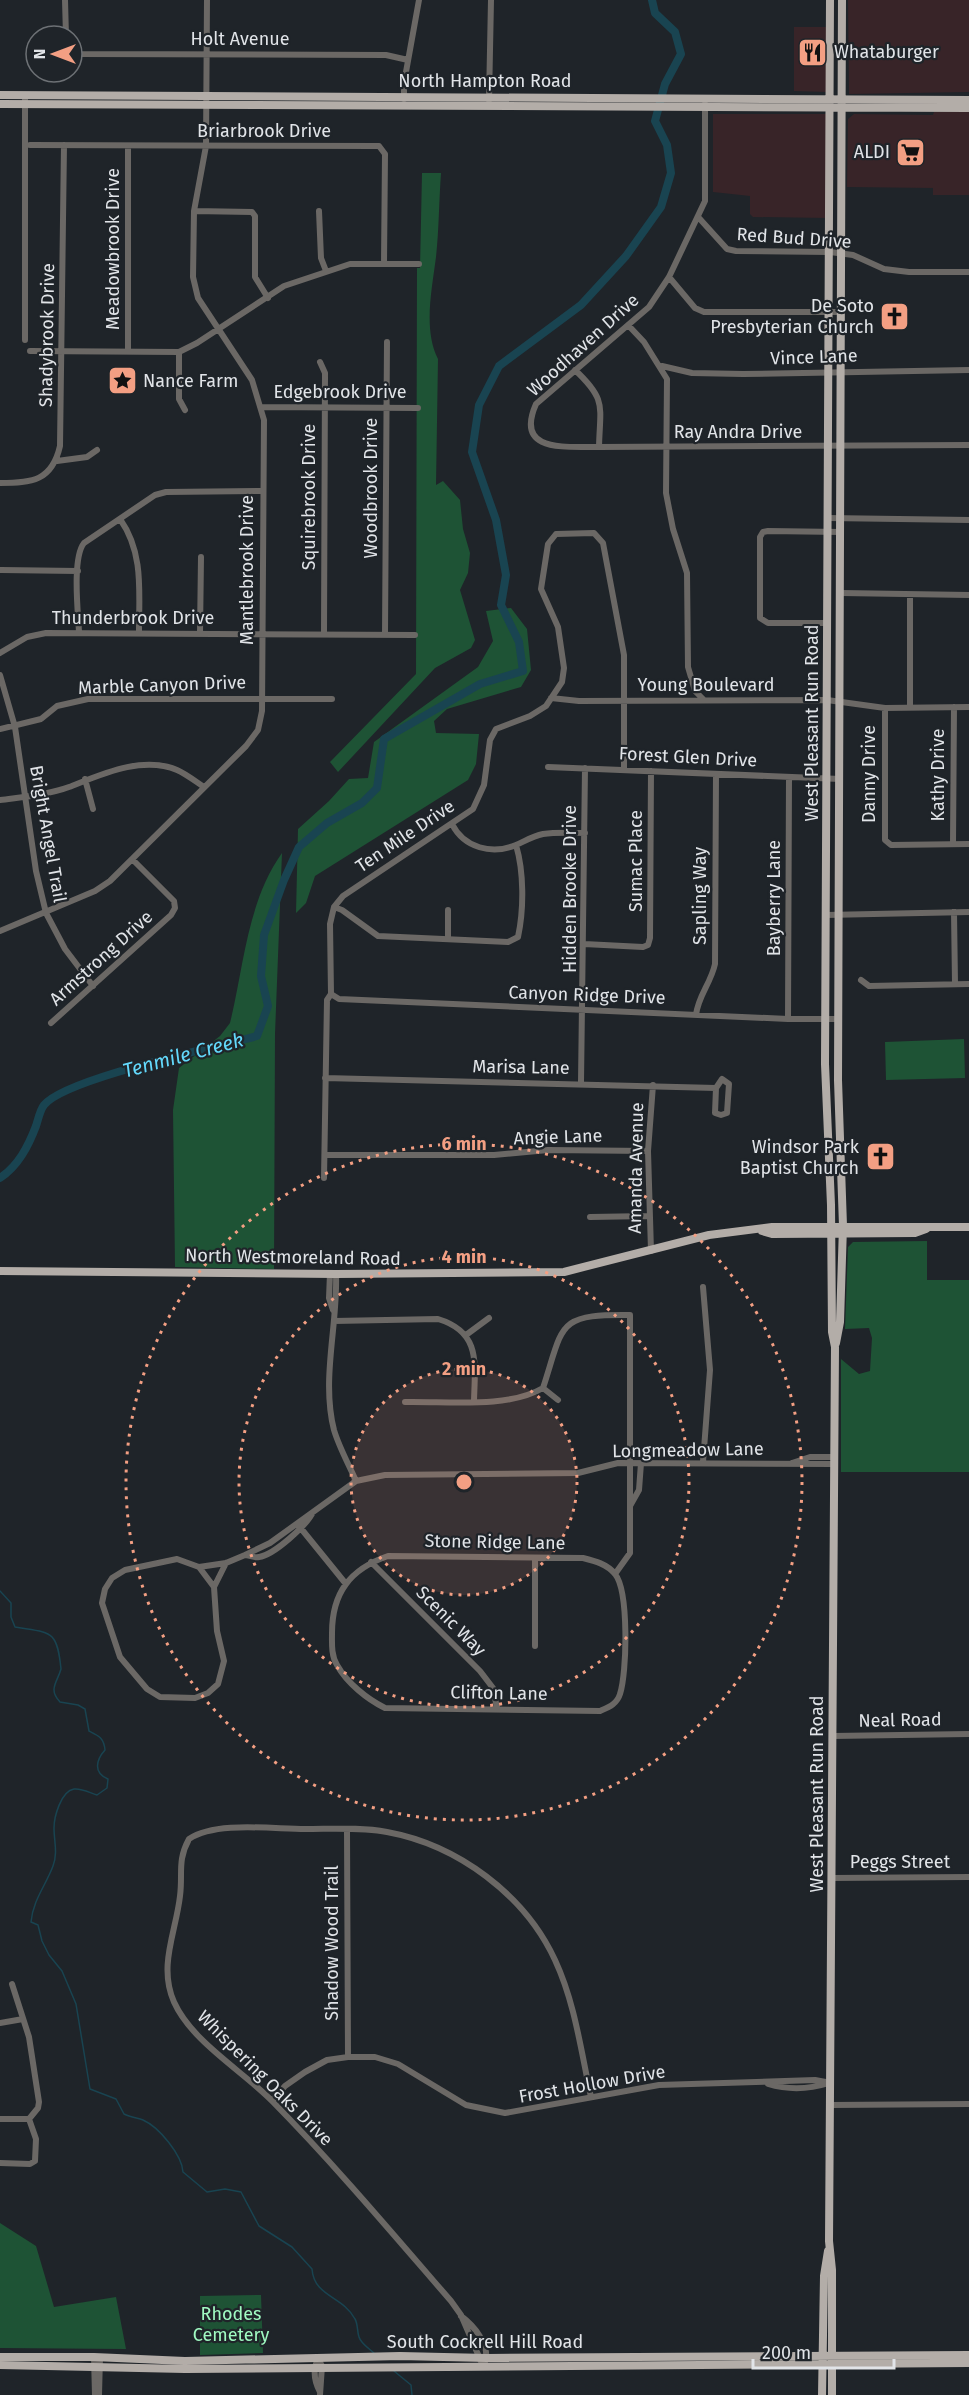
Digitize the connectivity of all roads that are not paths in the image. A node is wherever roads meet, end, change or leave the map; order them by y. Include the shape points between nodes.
1 (65, 0) edge
2 (207, 0) edge
3 (419, 0) edge
4 (491, 0) edge
5 (830, 1) edge
6 (842, 1) edge
7 (66, 24) edge
8 (831, 38) junction
9 (842, 38) junction
10 (84, 54) edge
11 (207, 55) junction
12 (408, 60) junction
13 (0, 95) edge
14 (404, 96) junction
15 (490, 96) junction
16 (705, 97) junction
17 (831, 98) junction
18 (25, 100) junction
19 (969, 100) edge
20 (207, 101) junction
21 (0, 104) edge
22 (843, 104) junction
23 (907, 104) junction
24 (403, 106) junction
25 (488, 106) junction
26 (705, 108) junction
27 (831, 108) junction
28 (969, 108) edge
29 (30, 145) dead end
30 (64, 145) junction
31 (128, 146) junction
32 (207, 146) junction
33 (194, 211) junction
34 (319, 212) dead end
35 (699, 218) junction
36 (830, 252) junction
37 (842, 254) junction
38 (384, 264) junction
39 (418, 264) dead end
40 (326, 271) junction
41 (969, 272) edge
42 (669, 277) junction
43 (268, 298) junction
44 (830, 312) junction
45 (842, 312) junction
46 (628, 325) junction
47 (219, 329) junction
48 (25, 340) dead end
49 (387, 342) dead end
50 (30, 351) dead end
51 (129, 351) junction
52 (60, 352) junction
53 (179, 352) junction
54 (320, 362) dead end
55 (660, 366) junction
56 (575, 370) junction
57 (969, 370) edge
58 (829, 373) junction
59 (842, 373) junction
60 (261, 407) junction
61 (325, 407) junction
62 (386, 408) junction
63 (418, 408) dead end
64 (185, 410) dead end
65 (532, 413) joint
66 (969, 445) edge
67 (599, 447) junction
68 (666, 447) junction
69 (829, 447) junction
70 (842, 447) junction
71 (97, 450) dead end
72 (57, 460) junction
73 (0, 483) edge
74 (262, 491) junction
75 (828, 518) junction
76 (841, 518) junction
77 (120, 519) junction
78 (969, 520) edge
79 (828, 532) junction
80 (841, 532) junction
81 (201, 557) dead end
82 (1, 570) edge
83 (78, 571) junction
84 (841, 593) junction
85 (910, 595) junction
86 (969, 595) edge
87 (828, 623) junction
88 (79, 632) junction
89 (139, 632) junction
90 (200, 633) junction
91 (262, 633) junction
92 (324, 633) junction
93 (385, 634) junction
94 (415, 635) dead end
95 (0, 653) edge
96 (0, 675) edge
97 (262, 698) junction
98 (551, 698) junction
99 (332, 699) dead end
100 (624, 700) junction
101 (704, 700) junction
102 (827, 700) junction
103 (841, 702) junction
104 (954, 706) junction
105 (910, 707) junction
106 (969, 707) edge
107 (885, 708) junction
108 (15, 727) junction
109 (0, 729) edge
110 (548, 767) dead end
111 (585, 768) junction
112 (624, 769) junction
113 (651, 771) junction
114 (716, 774) junction
115 (789, 777) junction
116 (827, 778) junction
117 (85, 779) junction
118 (840, 779) junction
119 (204, 787) junction
120 (25, 797) junction
121 (0, 800) edge
122 (93, 809) dead end
123 (452, 824) junction
124 (585, 832) junction
125 (953, 844) junction
126 (969, 844) edge
127 (516, 845) junction
128 (133, 860) junction
129 (333, 907) junction
130 (448, 910) dead end
131 (954, 912) junction
132 (969, 912) edge
133 (46, 913) junction
134 (826, 915) junction
135 (839, 915) junction
136 (0, 931) edge
137 (447, 939) junction
138 (584, 944) junction
139 (861, 980) dead end
140 (955, 984) junction
141 (969, 984) edge
142 (93, 986) junction
143 (333, 996) junction
144 (584, 1010) junction
145 (696, 1015) junction
146 (788, 1019) junction
147 (825, 1019) junction
148 (838, 1019) junction
149 (51, 1023) dead end
150 (325, 1078) junction
151 (581, 1083) junction
152 (653, 1085) junction
153 (716, 1088) junction
154 (840, 1147) junction
155 (828, 1148) junction
156 (648, 1150) junction
157 (325, 1155) junction
158 (324, 1178) dead end
159 (590, 1216) dead end
160 (649, 1216) junction
161 (969, 1227) edge
162 (832, 1230) junction
163 (842, 1230) junction
164 (651, 1251) junction
165 (0, 1271) edge
166 (333, 1274) junction
167 (703, 1287) dead end
168 (489, 1317) dead end
169 (334, 1322) junction
170 (466, 1335) junction
171 (835, 1347) junction
172 (543, 1388) junction
173 (558, 1400) dead end
174 (474, 1401) junction
175 (405, 1402) dead end
176 (834, 1461) junction
177 (703, 1462) junction
178 (630, 1463) junction
179 (641, 1463) junction
180 (356, 1481) junction
181 (629, 1490) junction
182 (639, 1490) junction
183 (630, 1506) junction
184 (313, 1511) junction
185 (296, 1522) junction
186 (301, 1528) junction
187 (245, 1555) junction
188 (535, 1558) junction
189 (371, 1562) junction
190 (226, 1563) junction
191 (200, 1567) junction
192 (615, 1574) junction
193 (346, 1584) junction
194 (214, 1587) junction
195 (535, 1646) dead end
196 (497, 1708) junction
197 (969, 1734) edge
198 (832, 1736) junction
199 (347, 1829) junction
200 (969, 1877) edge
201 (831, 1878) junction
202 (12, 1984) dead end
203 (23, 2019) junction
204 (0, 2023) edge
205 (348, 2057) junction
206 (831, 2083) junction
207 (591, 2097) junction
208 (272, 2101) junction
209 (969, 2103) edge
210 (831, 2105) junction
211 (0, 2119) edge
212 (27, 2119) junction
213 (0, 2163) edge
214 (829, 2241) junction
215 (969, 2355) edge
216 (832, 2356) junction
217 (0, 2357) edge
218 (97, 2357) junction
219 (823, 2357) junction
220 (483, 2358) junction
221 (318, 2363) junction
222 (969, 2363) edge
223 (0, 2365) edge
224 (97, 2366) junction
225 (483, 2366) junction
226 (822, 2366) junction
227 (832, 2366) junction
228 (320, 2394) edge
229 (97, 2395) edge
230 (822, 2395) edge
231 (832, 2395) edge

1 - 7 street
2 - 11 street, Mantlebrook Drive
3 - 12 street
4 - 15 street
5 - 6 main road
5 - 8 main road, West Pleasant Run Road
6 - 9 main road, West Pleasant Run Road
8 - 9 main road
8 - 17 main road, West Pleasant Run Road
9 - 22 main road, West Pleasant Run Road
10 - 11 street, Holt Avenue
11 - 12 street, Holt Avenue via 386,55
11 - 20 street, Mantlebrook Drive
12 - 14 street
13 - 18 main road, North Hampton Road
14 - 15 main road, North Hampton Road
14 - 20 main road, North Hampton Road
14 - 24 street
15 - 16 main road, North Hampton Road
15 - 25 street
16 - 17 main road, North Hampton Road
16 - 26 street, Woodhaven Drive
17 - 22 main road, North Hampton Road
17 - 27 main road, West Pleasant Run Road
18 - 20 main road, North Hampton Road
18 - 21 main road, North Hampton Road
18 - 48 street
19 - 23 main road, North Hampton Road
20 - 24 main road, North Hampton Road
20 - 32 street, Mantlebrook Drive
22 - 23 main road, North Hampton Road
22 - 27 main road, North Hampton Road
22 - 37 main road, West Pleasant Run Road
23 - 28 main road, North Hampton Road
24 - 25 main road, North Hampton Road
25 - 26 main road, North Hampton Road
26 - 27 main road, North Hampton Road
26 - 35 street, Woodhaven Drive via 707,193
27 - 36 main road, West Pleasant Run Road
29 - 30 street, Briarbrook Drive
30 - 31 street, Briarbrook Drive
30 - 52 street, Shadybrook Drive
31 - 32 street, Briarbrook Drive
31 - 51 street, Meadowbrook Drive
32 - 33 street, Mantlebrook Drive
32 - 38 street, Briarbrook Drive via 379,146 385,154
33 - 43 street via 252,212 255,277
33 - 47 street, Mantlebrook Drive via 193,277 198,298
34 - 40 street via 321,258
35 - 36 street, Red Bud Drive via 727,249
35 - 42 street, Woodhaven Drive
36 - 37 street, Red Bud Drive
36 - 44 main road, West Pleasant Run Road
37 - 41 street, Red Bud Drive via 884,269
37 - 45 main road, West Pleasant Run Road
38 - 39 street
38 - 40 street via 350,264
40 - 43 street via 284,286
42 - 44 street via 694,308 704,312
42 - 46 street, Woodhaven Drive via 649,307
43 - 47 street
44 - 45 street
44 - 58 main road, West Pleasant Run Road
45 - 59 main road, West Pleasant Run Road
46 - 55 street
46 - 56 street, Woodhaven Drive
47 - 53 street
47 - 60 street, Mantlebrook Drive via 252,380
49 - 62 street, Woodbrook Drive
50 - 52 street
51 - 52 street
51 - 53 street
52 - 72 street, Shadybrook Drive
53 - 64 street via 179,399
54 - 61 street, Squirebrook Drive via 325,373
55 - 58 street, Vince Lane via 692,373
55 - 68 street via 667,379
56 - 65 street, Woodhaven Drive via 536,404
56 - 67 street via 600,402
57 - 59 street, Vince Lane via 883,369
58 - 59 street, Vince Lane
58 - 69 main road, West Pleasant Run Road
59 - 70 main road, West Pleasant Run Road
60 - 61 street, Edgebrook Drive
60 - 74 street, Mantlebrook Drive
61 - 62 street, Edgebrook Drive
61 - 92 street, Squirebrook Drive
62 - 63 street, Edgebrook Drive
62 - 93 street, Woodbrook Drive
65 - 67 street, Ray Andra Drive via 529,422 540,443
66 - 70 street, Ray Andra Drive via 883,443
67 - 68 street, Ray Andra Drive
68 - 69 street, Ray Andra Drive
68 - 101 street via 667,502 687,573 688,667 696,691
69 - 70 street, Ray Andra Drive
69 - 75 main road, West Pleasant Run Road
70 - 76 main road, West Pleasant Run Road
71 - 72 street via 87,457
72 - 73 street via 34,481
74 - 77 street via 166,492
74 - 91 street, Mantlebrook Drive
75 - 76 street
75 - 79 main road, West Pleasant Run Road
76 - 78 street
76 - 80 main road, West Pleasant Run Road
77 - 83 street via 84,543
77 - 89 street via 132,535 138,554
79 - 80 street
79 - 87 main road, West Pleasant Run Road
79 - 87 street via 763,532 759,612 760,618 768,623
80 - 84 main road, West Pleasant Run Road
81 - 90 street
82 - 83 street
83 - 88 street
84 - 85 street
84 - 103 main road, West Pleasant Run Road
85 - 86 street
85 - 105 street
87 - 102 main road, West Pleasant Run Road
88 - 89 street, Thunderbrook Drive
88 - 95 street, Thunderbrook Drive via 35,634
89 - 90 street, Thunderbrook Drive
90 - 91 street, Thunderbrook Drive
91 - 92 street, Thunderbrook Drive
91 - 97 street, Mantlebrook Drive
92 - 93 street, Thunderbrook Drive
93 - 94 street, Thunderbrook Drive
96 - 108 street, Bright Angel Trail
97 - 99 street, Marble Canyon Drive
97 - 108 street, Marble Canyon Drive via 88,699 57,706 40,719
97 - 119 street, Mantlebrook Drive via 258,730
98 - 100 street, Young Boulevard
98 - 100 street, Ten Mile Drive via 562,682 564,668 558,627 541,589 548,544 556,534 573,532 599,535 624,655
98 - 123 street, Ten Mile Drive via 530,716 496,729 490,740 482,794 473,809
100 - 101 street, Young Boulevard
100 - 112 street
101 - 102 street, Young Boulevard
102 - 103 street, Young Boulevard
102 - 116 main road, West Pleasant Run Road
103 - 107 street, Young Boulevard
103 - 118 main road, West Pleasant Run Road
104 - 105 street, Young Boulevard
104 - 106 street, Young Boulevard
104 - 125 street, Kathy Drive
105 - 107 street, Young Boulevard
107 - 125 street, Danny Drive via 885,840 891,845
108 - 109 street, Marble Canyon Drive
108 - 120 street, Bright Angel Trail
110 - 111 street, Forest Glen Drive
111 - 112 street, Forest Glen Drive
111 - 124 street, Hidden Brooke Drive
112 - 113 street, Forest Glen Drive
113 - 114 street, Forest Glen Drive
113 - 138 street, Sumac Place via 648,945
114 - 115 street, Forest Glen Drive
114 - 145 street, Sapling Way via 715,964 697,1003
115 - 116 street, Forest Glen Drive
115 - 146 street, Bayberry Lane
116 - 118 street, Forest Glen Drive
116 - 134 main road, West Pleasant Run Road
117 - 119 street via 111,770 165,767
117 - 120 street via 68,788
117 - 122 street
118 - 135 main road, West Pleasant Run Road
119 - 128 street, Mantlebrook Drive
120 - 121 street
120 - 133 street, Bright Angel Trail
123 - 127 street via 460,837 474,846 487,850
123 - 129 street, Ten Mile Drive via 343,896
124 - 127 street via 543,834
124 - 138 street, Hidden Brooke Drive
125 - 126 street
127 - 137 street via 520,857 518,937 508,942
128 - 133 street, Mantlebrook Drive via 95,891
128 - 142 street, Armstrong Drive via 174,901 175,908 147,939
129 - 137 street via 378,936
129 - 143 street via 329,948
130 - 137 street
131 - 132 street
131 - 135 street
131 - 140 street
133 - 136 street, Mantlebrook Drive
133 - 142 street, Bright Angel Trail via 65,949
134 - 135 street
134 - 147 main road, West Pleasant Run Road
135 - 148 main road, West Pleasant Run Road
138 - 144 street, Hidden Brooke Drive
139 - 140 street via 869,986
140 - 141 street
142 - 149 street, Armstrong Drive
143 - 144 street, Canyon Ridge Drive
143 - 150 street via 327,1000
144 - 145 street, Canyon Ridge Drive
144 - 151 street, Hidden Brooke Drive
145 - 146 street, Canyon Ridge Drive
146 - 147 street, Canyon Ridge Drive
147 - 148 street, Canyon Ridge Drive
147 - 155 main road, West Pleasant Run Road
148 - 154 main road, West Pleasant Run Road
150 - 151 street, Marisa Lane
150 - 157 street
151 - 152 street, Marisa Lane
152 - 153 street, Marisa Lane
152 - 156 street, Amanda Avenue
153 - 153 street, Marisa Lane via 715,1113 721,1115 729,1107 729,1084 722,1079
154 - 155 main road
154 - 163 main road, West Pleasant Run Road
155 - 162 main road, West Pleasant Run Road
156 - 157 street, Angie Lane
156 - 160 street, Amanda Avenue
157 - 158 street
159 - 160 street
160 - 164 street, Amanda Avenue
161 - 163 main road, North Westmoreland Road
162 - 163 main road, North Westmoreland Road
162 - 164 main road, North Westmoreland Road via 709,1235
162 - 171 main road, West Pleasant Run Road
163 - 171 main road, West Pleasant Run Road via 840,1322
164 - 166 main road, North Westmoreland Road via 564,1272
165 - 166 main road, North Westmoreland Road
166 - 169 street via 337,1298
167 - 177 street via 710,1370
168 - 170 street
169 - 170 street via 438,1319 453,1324
169 - 180 street via 331,1413 334,1432
170 - 174 street via 475,1362
171 - 176 main road, West Pleasant Run Road
172 - 173 street
172 - 174 street via 513,1400
172 - 178 street via 561,1336 576,1319 630,1315
174 - 175 street
176 - 177 street, Longmeadow Lane via 810,1457 786,1464
176 - 198 main road, West Pleasant Run Road
177 - 179 street, Longmeadow Lane
178 - 179 street, Longmeadow Lane
178 - 180 street, Longmeadow Lane via 578,1473 385,1475
178 - 181 street
179 - 182 street
180 - 184 street, Longmeadow Lane
181 - 182 street
181 - 183 street
182 - 183 street
183 - 192 street via 630,1553
184 - 185 street, Longmeadow Lane
184 - 186 street, Longmeadow Lane
185 - 186 street
185 - 187 street, Longmeadow Lane via 270,1543
186 - 187 street, Longmeadow Lane via 265,1555
186 - 193 street
187 - 190 street, Longmeadow Lane
188 - 189 street, Stone Ridge Lane via 388,1556
188 - 192 street, Stone Ridge Lane via 583,1558 599,1562
188 - 195 street
189 - 193 street
189 - 196 street, Scenic Way via 484,1676 493,1688
190 - 191 street, Longmeadow Lane
190 - 194 street
191 - 194 street
191 - 194 street via 177,1559 125,1570 112,1578 105,1589 104,1611 120,1657 147,1689 160,1697 195,1698 218,1684 224,1661
192 - 196 street, Clifton Lane via 624,1605 624,1674 620,1696 612,1706 600,1711
193 - 196 street, Clifton Lane via 332,1612 333,1650 336,1664 370,1700 386,1708
197 - 198 street, Neal Road
198 - 201 main road, West Pleasant Run Road
199 - 205 street, Shadow Wood Trail
199 - 207 street, Whispering Oaks Drive via 388,1832 432,1845 458,1858 513,1899 532,1921 555,1960 571,2007
199 - 208 street, Whispering Oaks Drive via 210,1830 189,1839 180,1859 181,1894 168,1952 167,1980 173,2000 205,2042
200 - 201 street, Peggs Street
201 - 206 main road, West Pleasant Run Road
202 - 203 street
203 - 204 street
203 - 212 street via 39,2102
205 - 207 street, Frost Hollow Drive via 375,2057 398,2064 466,2105 505,2113
205 - 208 street, Frost Hollow Drive via 327,2060 305,2072
206 - 207 street, Frost Hollow Drive via 814,2088 765,2083 659,2085
206 - 210 main road, West Pleasant Run Road
208 - 220 street, Whispering Oaks Drive via 472,2324 485,2347
209 - 210 street
210 - 214 main road, West Pleasant Run Road
211 - 212 street
212 - 213 street via 36,2139 35,2161
214 - 216 main road, West Pleasant Run Road
214 - 219 main road, West Pleasant Run Road via 824,2276
215 - 216 main road, South Cockrell Hill Road
216 - 219 main road, South Cockrell Hill Road
216 - 227 main road, West Pleasant Run Road
217 - 218 main road, South Cockrell Hill Road
218 - 221 main road, South Cockrell Hill Road
218 - 224 street
219 - 220 main road, South Cockrell Hill Road
219 - 226 main road, West Pleasant Run Road
220 - 221 main road, South Cockrell Hill Road via 361,2356
220 - 225 street
221 - 224 main road, South Cockrell Hill Road via 185,2369
221 - 225 main road, South Cockrell Hill Road
221 - 228 street via 316,2385
222 - 227 main road, South Cockrell Hill Road
223 - 224 main road, South Cockrell Hill Road
224 - 229 street
225 - 226 main road, South Cockrell Hill Road
226 - 227 main road, South Cockrell Hill Road
226 - 230 main road, West Pleasant Run Road
227 - 231 main road, West Pleasant Run Road

